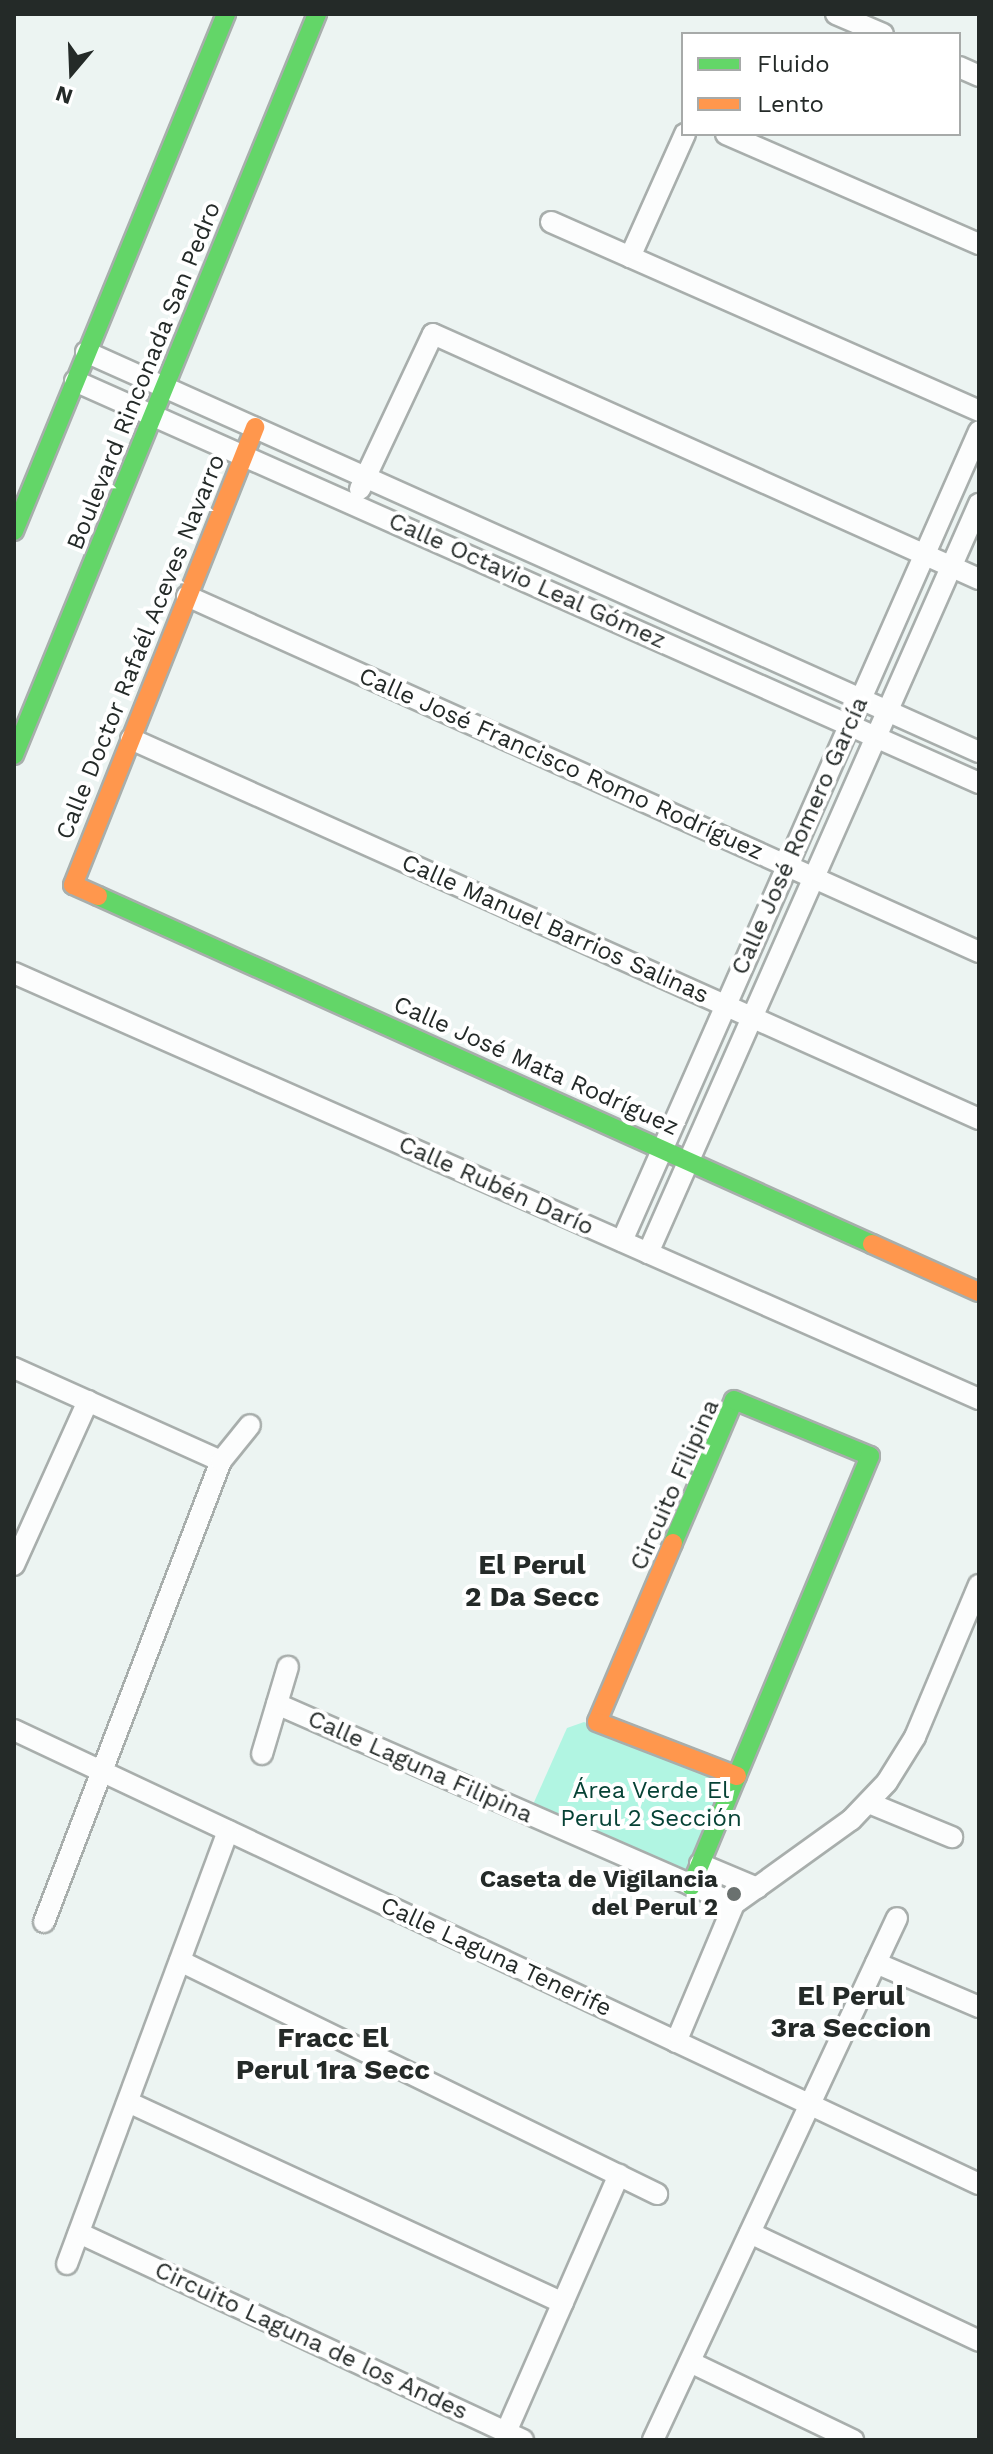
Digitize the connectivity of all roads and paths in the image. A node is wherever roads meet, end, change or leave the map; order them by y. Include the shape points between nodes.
1 (226, 14) edge
2 (317, 14) edge
3 (836, 14) edge
4 (878, 32) edge
5 (684, 136) edge
6 (731, 136) edge
7 (551, 222) dead end
8 (979, 244) edge
9 (630, 257) junction
10 (86, 352) junction
11 (75, 381) junction
12 (165, 387) junction
13 (979, 411) edge
14 (154, 414) junction
15 (255, 427) junction
16 (979, 431) edge
17 (244, 454) junction
18 (366, 477) junction
19 (354, 503) junction
20 (979, 504) edge
21 (14, 531) edge
22 (925, 555) junction
23 (951, 567) junction
24 (979, 579) edge
25 (187, 596) junction
26 (861, 699) junction
27 (888, 711) junction
28 (849, 725) junction
29 (876, 737) junction
30 (131, 739) junction
31 (979, 752) edge
32 (14, 755) edge
33 (979, 783) edge
34 (787, 866) junction
35 (814, 878) junction
36 (73, 885) joint
37 (979, 952) edge
38 (14, 973) edge
39 (726, 1006) junction
40 (752, 1017) junction
41 (979, 1119) edge
42 (662, 1149) junction
43 (689, 1161) junction
44 (622, 1241) junction
45 (648, 1253) junction
46 (979, 1292) edge
47 (14, 1368) edge
48 (979, 1399) edge
49 (88, 1401) junction
50 (250, 1425) dead end
51 (221, 1461) junction
52 (14, 1565) edge
53 (979, 1585) edge
54 (288, 1667) dead end
55 (277, 1704) junction
56 (14, 1730) edge
57 (262, 1754) dead end
58 (98, 1768) junction
59 (737, 1776) junction
60 (869, 1803) junction
61 (228, 1831) junction
62 (952, 1837) dead end
63 (700, 1864) junction
64 (691, 1886) junction
65 (757, 1888) junction
66 (734, 1904) junction
67 (897, 1918) dead end
68 (44, 1922) dead end
69 (180, 1961) junction
70 (876, 1963) junction
71 (979, 2007) edge
72 (676, 2042) junction
73 (128, 2102) junction
74 (810, 2104) junction
75 (619, 2175) junction
76 (979, 2184) edge
77 (657, 2194) dead end
78 (79, 2233) junction
79 (750, 2233) junction
80 (67, 2264) dead end
81 (563, 2303) junction
82 (979, 2341) edge
83 (690, 2362) junction
84 (514, 2436) edge
85 (653, 2440) edge
86 (853, 2440) edge

1 - 10 street
2 - 12 street, Boulevard Rinconada San Pedro
3 - 4 street
5 - 9 street
6 - 8 street
7 - 9 street
9 - 13 street
10 - 11 street
10 - 12 street, Calle Octavio Leal Gómez
11 - 14 street, Calle Octavio Leal Gómez
11 - 21 street
12 - 14 street, Boulevard Rinconada San Pedro
12 - 15 street, Calle Octavio Leal Gómez
14 - 17 street, Calle Octavio Leal Gómez
14 - 32 street, Boulevard Rinconada San Pedro
15 - 17 street, Calle Doctor Rafaél Aceves Navarro
15 - 18 street, Calle Octavio Leal Gómez
16 - 22 street, Calle José Romero García
17 - 19 street, Calle Octavio Leal Gómez
17 - 25 street, Calle Doctor Rafaél Aceves Navarro
18 - 19 street
18 - 22 street via 433,334
18 - 26 street, Calle Octavio Leal Gómez
19 - 28 street, Calle Octavio Leal Gómez
20 - 23 street, Calle José Romero García
22 - 23 street
22 - 26 street, Calle José Romero García
23 - 24 street
23 - 27 street, Calle José Romero García
25 - 30 street, Calle Doctor Rafaél Aceves Navarro
25 - 34 street, Calle José Francisco Romo Rodríguez
26 - 27 street, Calle Octavio Leal Gómez
26 - 28 street, Calle José Romero García
27 - 29 street, Calle José Romero García
27 - 31 street, Calle Octavio Leal Gómez
28 - 29 street, Calle Octavio Leal Gómez
28 - 34 street, Calle José Romero García
29 - 33 street, Calle Octavio Leal Gómez
29 - 35 street, Calle José Romero García
30 - 36 street, Calle Doctor Rafaél Aceves Navarro
30 - 39 street, Calle Manuel Barrios Salinas
34 - 35 street, Calle José Francisco Romo Rodríguez
34 - 39 street, Calle José Romero García
35 - 37 street, Calle José Francisco Romo Rodríguez
35 - 40 street, Calle José Romero García
36 - 42 street, Calle José Mata Rodríguez
38 - 44 street, Calle Rubén Darío
39 - 40 street, Calle Manuel Barrios Salinas
39 - 42 street, Calle José Romero García
40 - 41 street, Calle Manuel Barrios Salinas
40 - 43 street, Calle José Romero García
42 - 43 street, Calle José Mata Rodríguez
42 - 44 street, Calle José Romero García
43 - 45 street, Calle José Romero García
43 - 46 street, Calle José Mata Rodríguez
44 - 45 street, Calle Rubén Darío
45 - 48 street, Calle Rubén Darío
47 - 49 street
49 - 51 street
49 - 52 street
50 - 51 street
51 - 58 street
53 - 60 street via 915,1737
54 - 55 street, Calle Laguna Filipina
55 - 57 street, Calle Laguna Filipina
55 - 64 street, Calle Laguna Filipina
56 - 58 street, Calle Laguna Tenerife
58 - 61 street, Calle Laguna Tenerife
58 - 68 street
59 - 59 street, Circuito Filipina via 870,1456 734,1400 597,1722
59 - 63 street, Circuito Filipina
60 - 62 street
60 - 65 street
61 - 69 street
61 - 72 street, Calle Laguna Tenerife
63 - 64 street, Circuito Filipina
63 - 65 street
64 - 66 street, Calle Laguna Filipina
65 - 66 street
66 - 72 street
67 - 70 street
69 - 73 street
69 - 75 street
70 - 71 street
70 - 74 street
72 - 74 street, Calle Laguna Tenerife
73 - 78 street
73 - 81 street
74 - 76 street, Calle Laguna Tenerife
74 - 79 street
75 - 77 street
75 - 81 street, Circuito Laguna de los Andes
78 - 80 street
78 - 84 street, Circuito Laguna de los Andes
79 - 82 street
79 - 83 street
81 - 84 street, Circuito Laguna de los Andes
83 - 85 street
83 - 86 street

